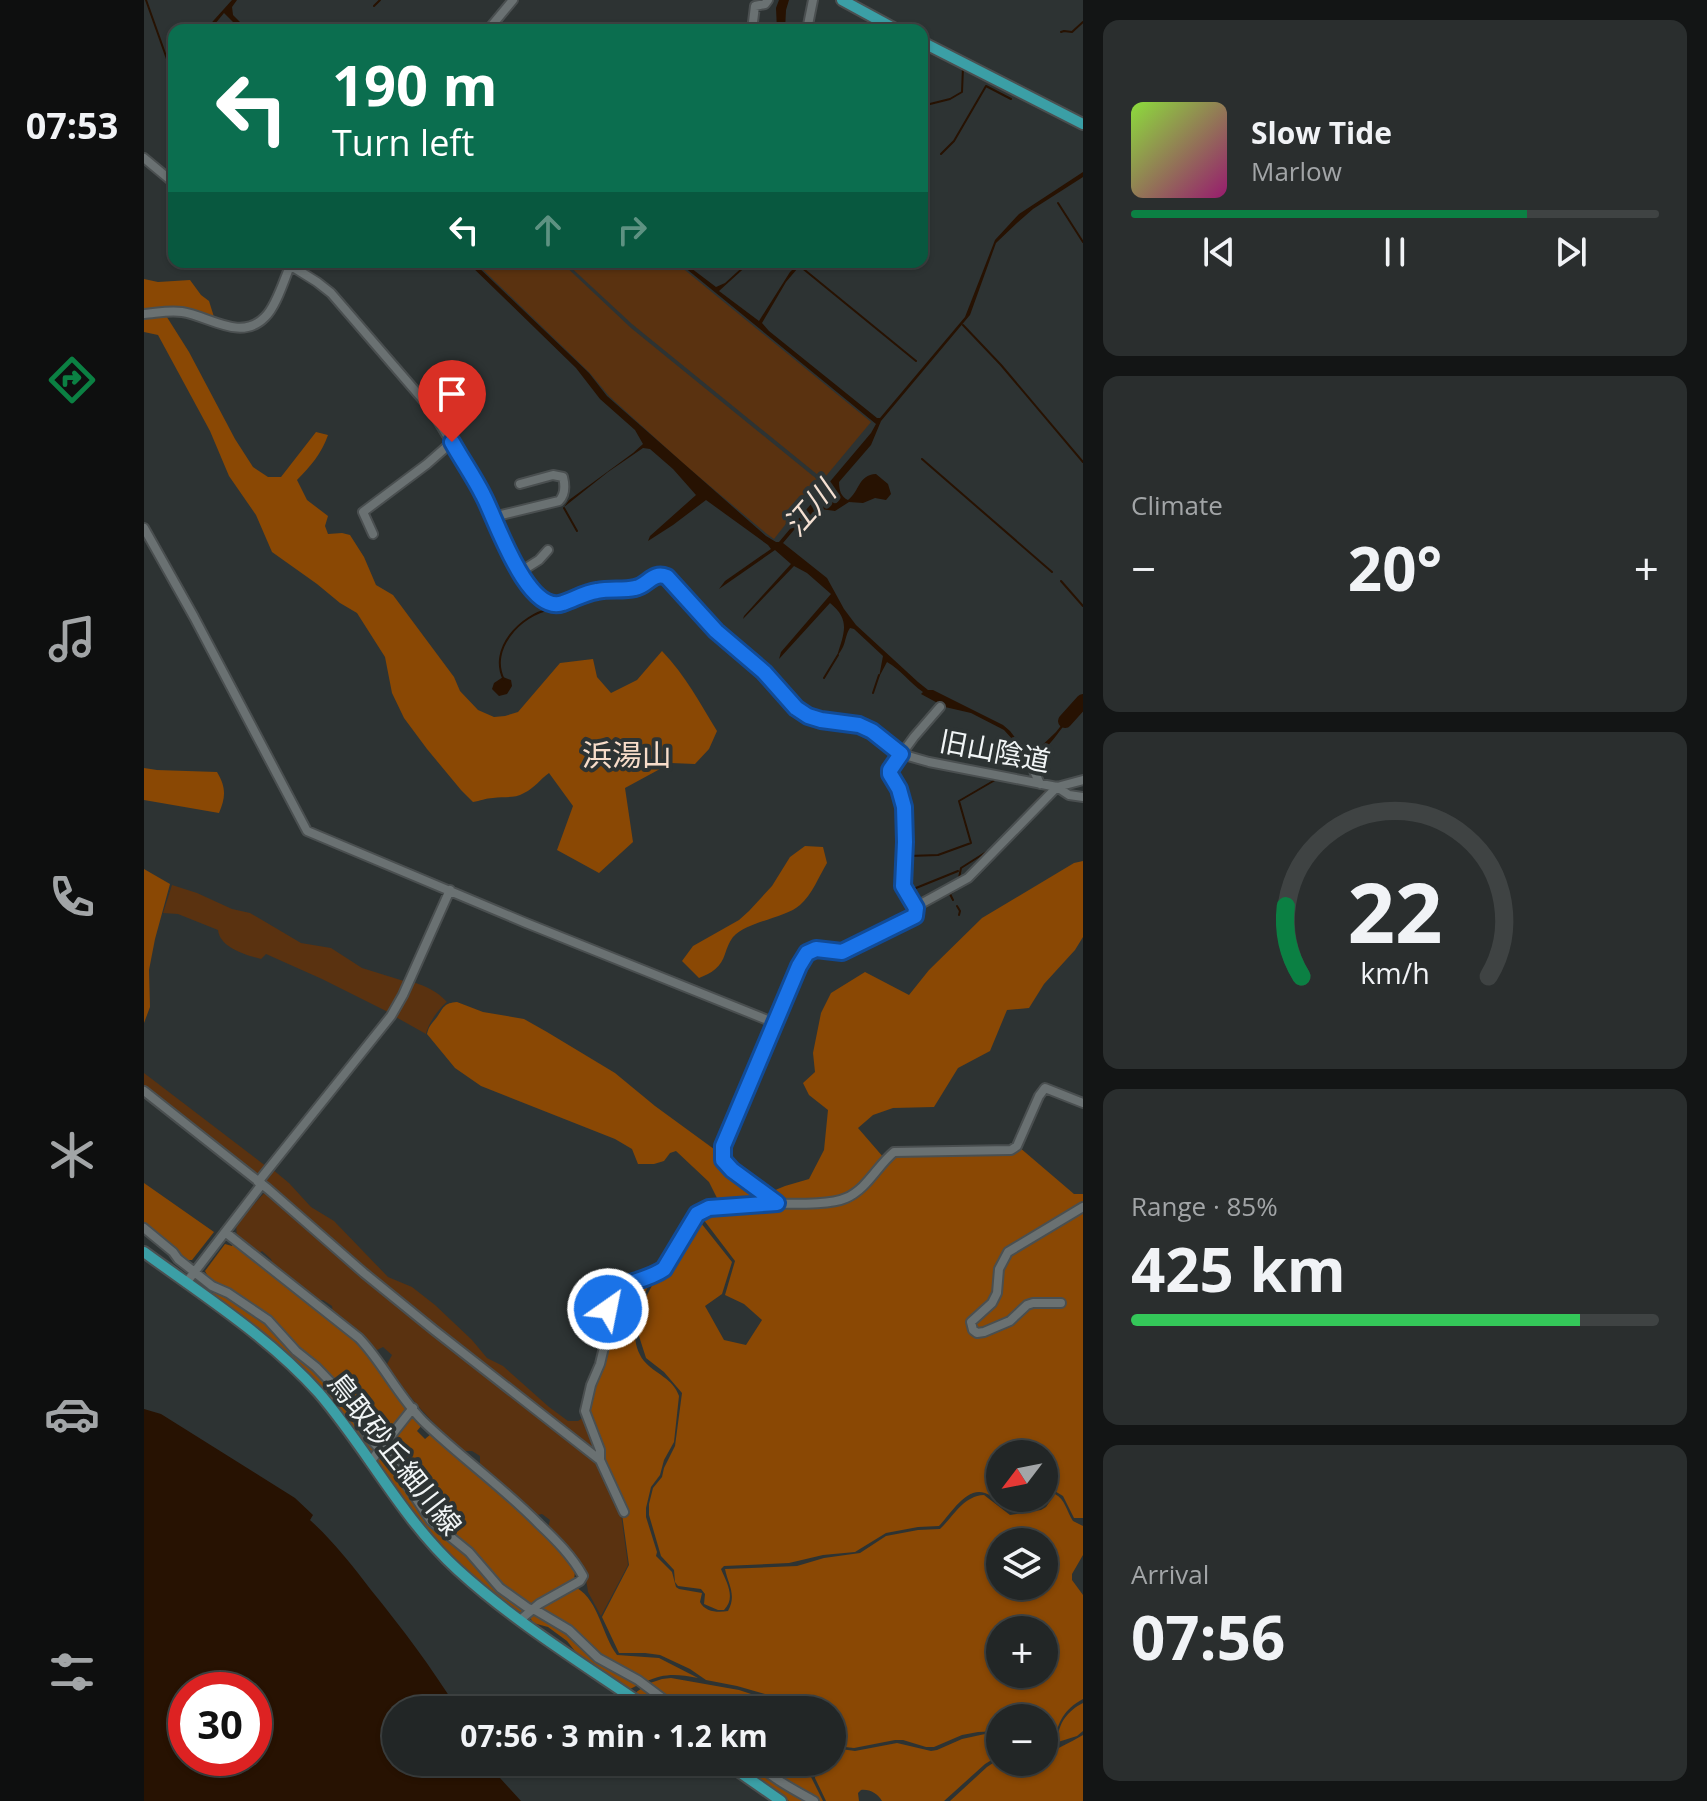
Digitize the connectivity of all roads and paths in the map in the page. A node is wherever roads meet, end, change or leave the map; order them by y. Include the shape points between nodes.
1 (513, 0) edge
2 (768, 0) edge
3 (813, 0) edge
4 (842, 0) edge
5 (493, 24) edge
6 (753, 24) edge
7 (808, 24) edge
8 (886, 24) edge
9 (928, 45) edge
10 (1083, 124) edge
11 (144, 158) edge
12 (168, 178) edge
13 (286, 268) edge
14 (294, 268) edge
15 (144, 314) edge
16 (452, 442) junction
17 (520, 484) dead end
18 (493, 517) junction
19 (144, 528) edge
20 (373, 534) dead end
21 (153, 545) junction
22 (144, 550) edge
23 (548, 550) dead end
24 (520, 572) junction
25 (940, 707) dead end
26 (901, 754) junction
27 (1031, 764) dead end
28 (1083, 780) edge
29 (1040, 784) junction
30 (1057, 787) junction
31 (1083, 797) edge
32 (450, 890) junction
33 (916, 908) junction
34 (775, 1023) junction
35 (144, 1091) edge
36 (1083, 1103) edge
37 (260, 1183) junction
38 (777, 1203) junction
39 (1083, 1207) edge
40 (144, 1228) edge
41 (225, 1232) junction
42 (144, 1252) edge
43 (194, 1272) junction
44 (186, 1283) junction
45 (1061, 1303) dead end
46 (413, 1408) junction
47 (381, 1449) junction
48 (600, 1460) junction
49 (370, 1462) junction
50 (624, 1512) dead end
51 (532, 1609) junction
52 (520, 1620) junction
53 (630, 1696) edge
54 (659, 1696) edge
55 (745, 1776) edge
56 (772, 1776) edge
57 (781, 1801) edge
58 (814, 1801) edge

1 - 5 street
2 - 6 street via 755,6
3 - 7 street
4 - 8 main road
9 - 10 main road
11 - 12 street
13 - 15 street via 269,312 250,327 239,329 182,311
14 - 16 street, 旧山陰道 via 331,293 410,383
16 - 18 street, 旧山陰道
16 - 20 street via 363,512
17 - 18 street via 561,476 564,490 553,503
18 - 24 street, 旧山陰道
19 - 21 street
21 - 22 street
21 - 32 street via 307,831
23 - 24 street
24 - 26 street, 旧山陰道 via 539,597 555,605 591,592 639,587 656,575 667,577 796,708 821,720 859,725
25 - 26 street
26 - 29 street, 旧山陰道
26 - 33 street via 890,774 904,807 903,886
27 - 29 street
28 - 30 street, 旧山陰道
29 - 30 street, 旧山陰道
30 - 31 street
30 - 33 street via 968,878
32 - 34 street
32 - 37 street via 391,1016
33 - 34 street via 915,916 842,952 807,953
34 - 38 street via 721,1153 732,1170
35 - 37 street
36 - 38 street via 1045,1088 1011,1150 894,1152 846,1198
37 - 41 street
37 - 48 street via 387,1292
38 - 48 street via 709,1208 697,1214 664,1269 604,1294 605,1343 585,1411
39 - 45 street via 1008,1252 999,1269 997,1293 971,1322 973,1330 984,1332 1010,1321 1033,1303
40 - 43 street
41 - 43 street
41 - 46 street via 359,1338
42 - 44 main road, 鳥取砂丘細川線
43 - 44 street
43 - 47 street via 268,1320 343,1395
44 - 49 main road, 鳥取砂丘細川線 via 288,1361
46 - 47 street
46 - 51 street via 575,1562 583,1576 580,1581
47 - 49 street
47 - 51 street via 431,1521 469,1552 500,1588
48 - 50 street
49 - 52 main road, 鳥取砂丘細川線 via 419,1529 458,1570
51 - 52 street
51 - 54 street
52 - 53 main road, 鳥取砂丘細川線
55 - 57 main road
56 - 58 street

